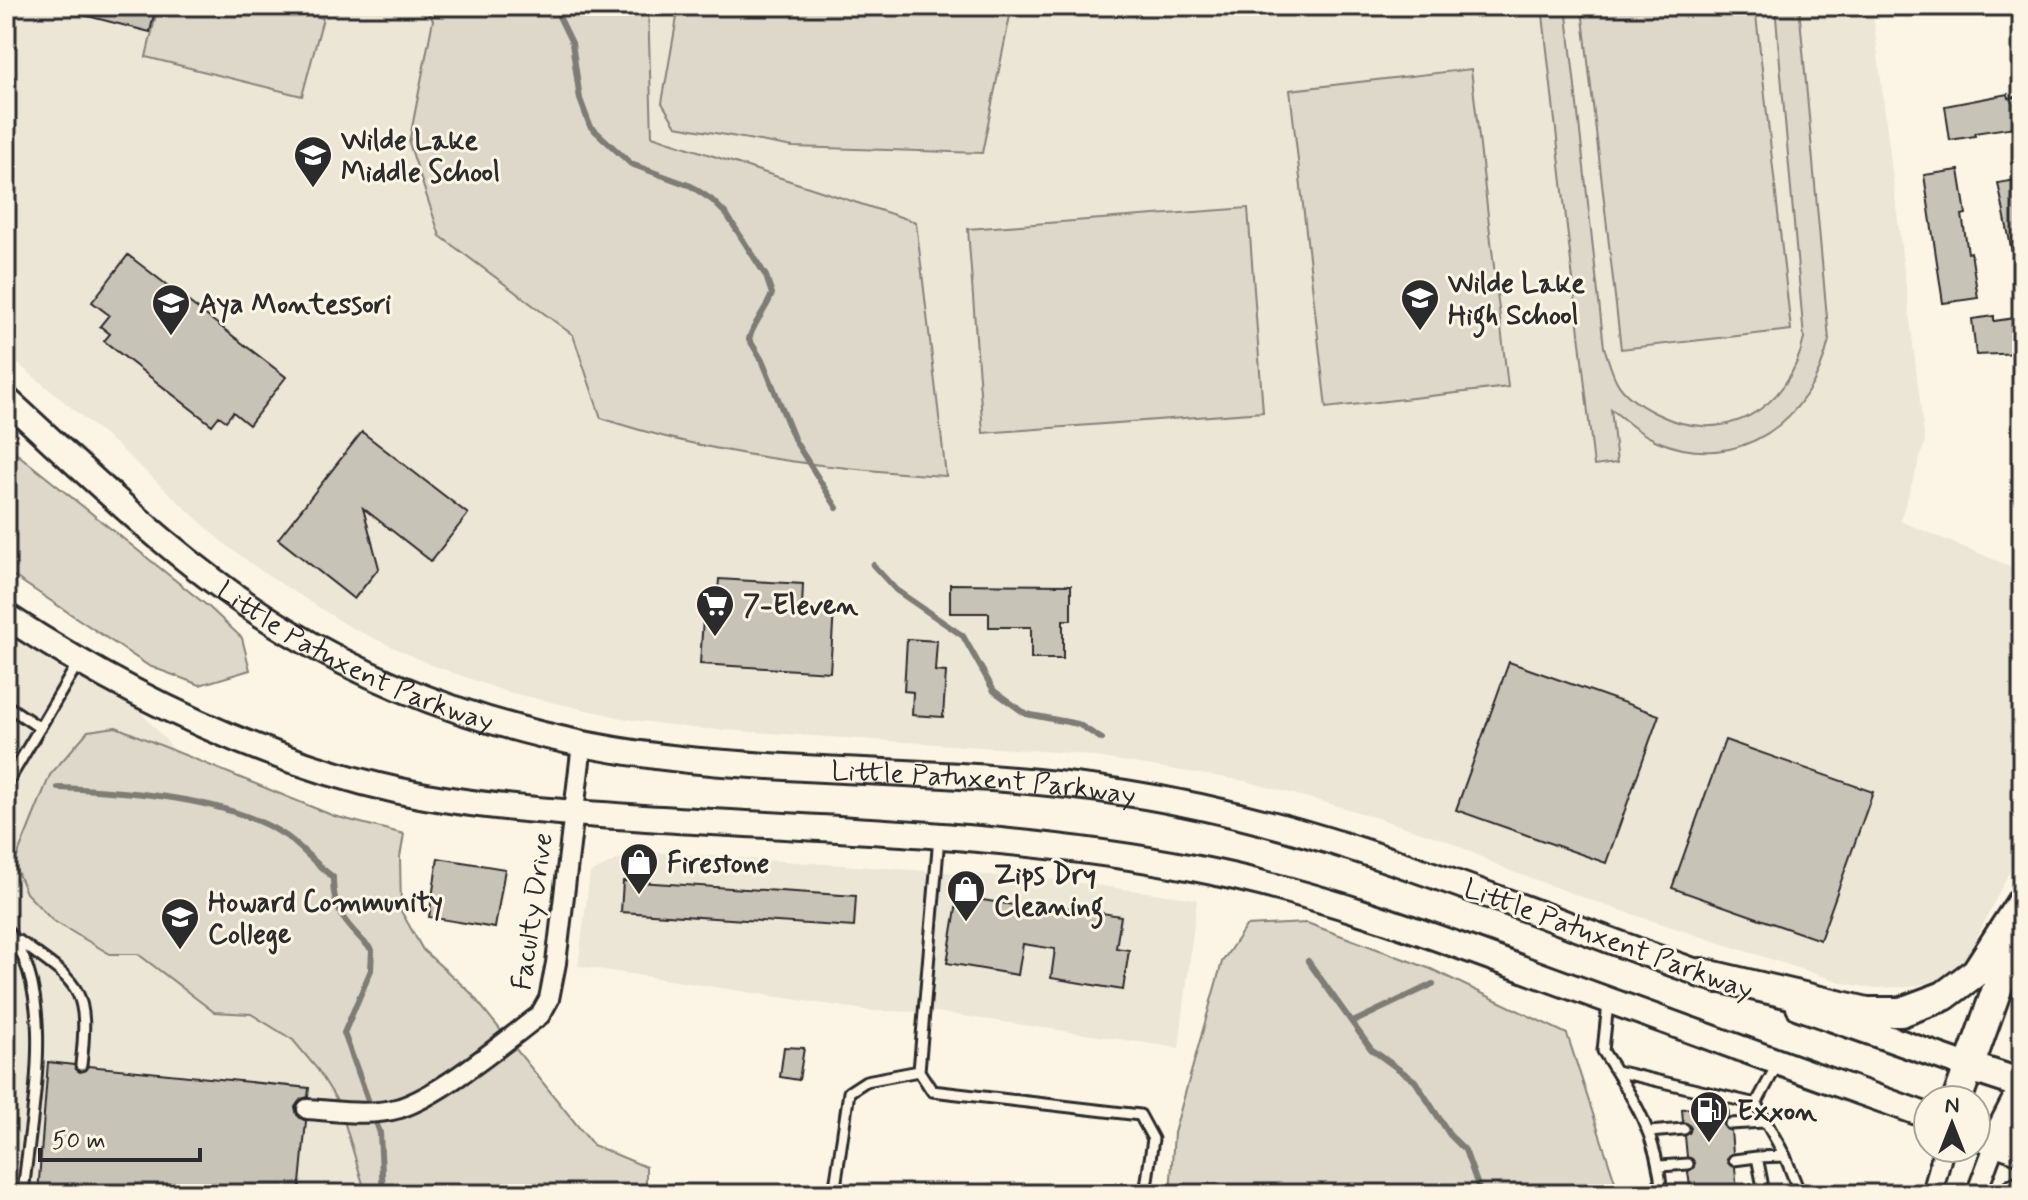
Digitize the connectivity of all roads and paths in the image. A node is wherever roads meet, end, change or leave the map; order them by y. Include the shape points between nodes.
1 (6, 399) edge
2 (6, 616) edge
3 (78, 663) junction
4 (6, 705) edge
5 (40, 728) junction
6 (582, 744) junction
7 (6, 785) edge
8 (573, 812) junction
9 (939, 837) junction
10 (2022, 901) edge
11 (2022, 919) edge
12 (10, 933) edge
13 (1701, 973) junction
14 (1609, 1000) junction
15 (1778, 1062) junction
16 (81, 1065) dead end
17 (1967, 1066) junction
18 (919, 1071) junction
19 (1616, 1071) junction
20 (1962, 1084) edge
21 (2022, 1084) edge
22 (2022, 1091) edge
23 (1756, 1104) junction
24 (311, 1110) dead end
25 (1912, 1110) edge
26 (1764, 1122) junction
27 (1730, 1124) dead end
28 (1684, 1129) dead end
29 (1649, 1132) junction
30 (1998, 1141) edge
31 (1785, 1156) junction
32 (1757, 1157) junction
33 (1734, 1160) dead end
34 (1688, 1164) dead end
35 (1940, 1164) edge
36 (1660, 1166) junction
37 (1762, 1182) dead end
38 (2022, 1190) edge
39 (23, 1194) edge
40 (834, 1194) edge
41 (1145, 1194) edge
42 (1662, 1194) edge
43 (1800, 1194) edge
44 (1932, 1194) edge
45 (1976, 1194) edge
46 (2014, 1194) edge

1 - 6 main road, Little Patuxent Parkway via 146,526 284,629 430,703 500,727
2 - 3 main road, Little Patuxent Parkway
3 - 5 lane
3 - 8 main road, Little Patuxent Parkway via 169,710 323,770 402,791
4 - 5 lane
5 - 7 lane
6 - 8 street, Faculty Drive
6 - 13 main road, Little Patuxent Parkway via 692,760 1030,782 1213,809 1403,863
8 - 9 main road, Little Patuxent Parkway
8 - 24 street, Faculty Drive via 561,929 549,999 540,1015 443,1084 401,1107 353,1113
9 - 14 main road, Little Patuxent Parkway via 1122,855 1288,890 1385,919
9 - 18 lane
10 - 13 main road via 1976,972 1944,996 1901,1012 1867,1012
11 - 17 main road
12 - 16 lane via 74,981 83,1012
12 - 39 lane via 26,956 37,1019
13 - 17 main road, Little Patuxent Parkway
14 - 15 main road, Little Patuxent Parkway
14 - 19 lane via 1603,1051
15 - 23 lane
15 - 25 main road, Little Patuxent Parkway
17 - 20 main road
17 - 21 main road, Little Patuxent Parkway
18 - 40 lane via 866,1081 849,1092
18 - 41 lane via 932,1091 1140,1115 1153,1139
19 - 23 lane
19 - 29 lane
22 - 30 main road
23 - 26 lane
26 - 27 lane
26 - 31 lane
28 - 29 lane
29 - 36 lane
30 - 45 street
31 - 32 lane
31 - 43 lane
32 - 33 lane
32 - 37 lane
34 - 36 lane
35 - 44 street
36 - 42 lane
38 - 46 main road

